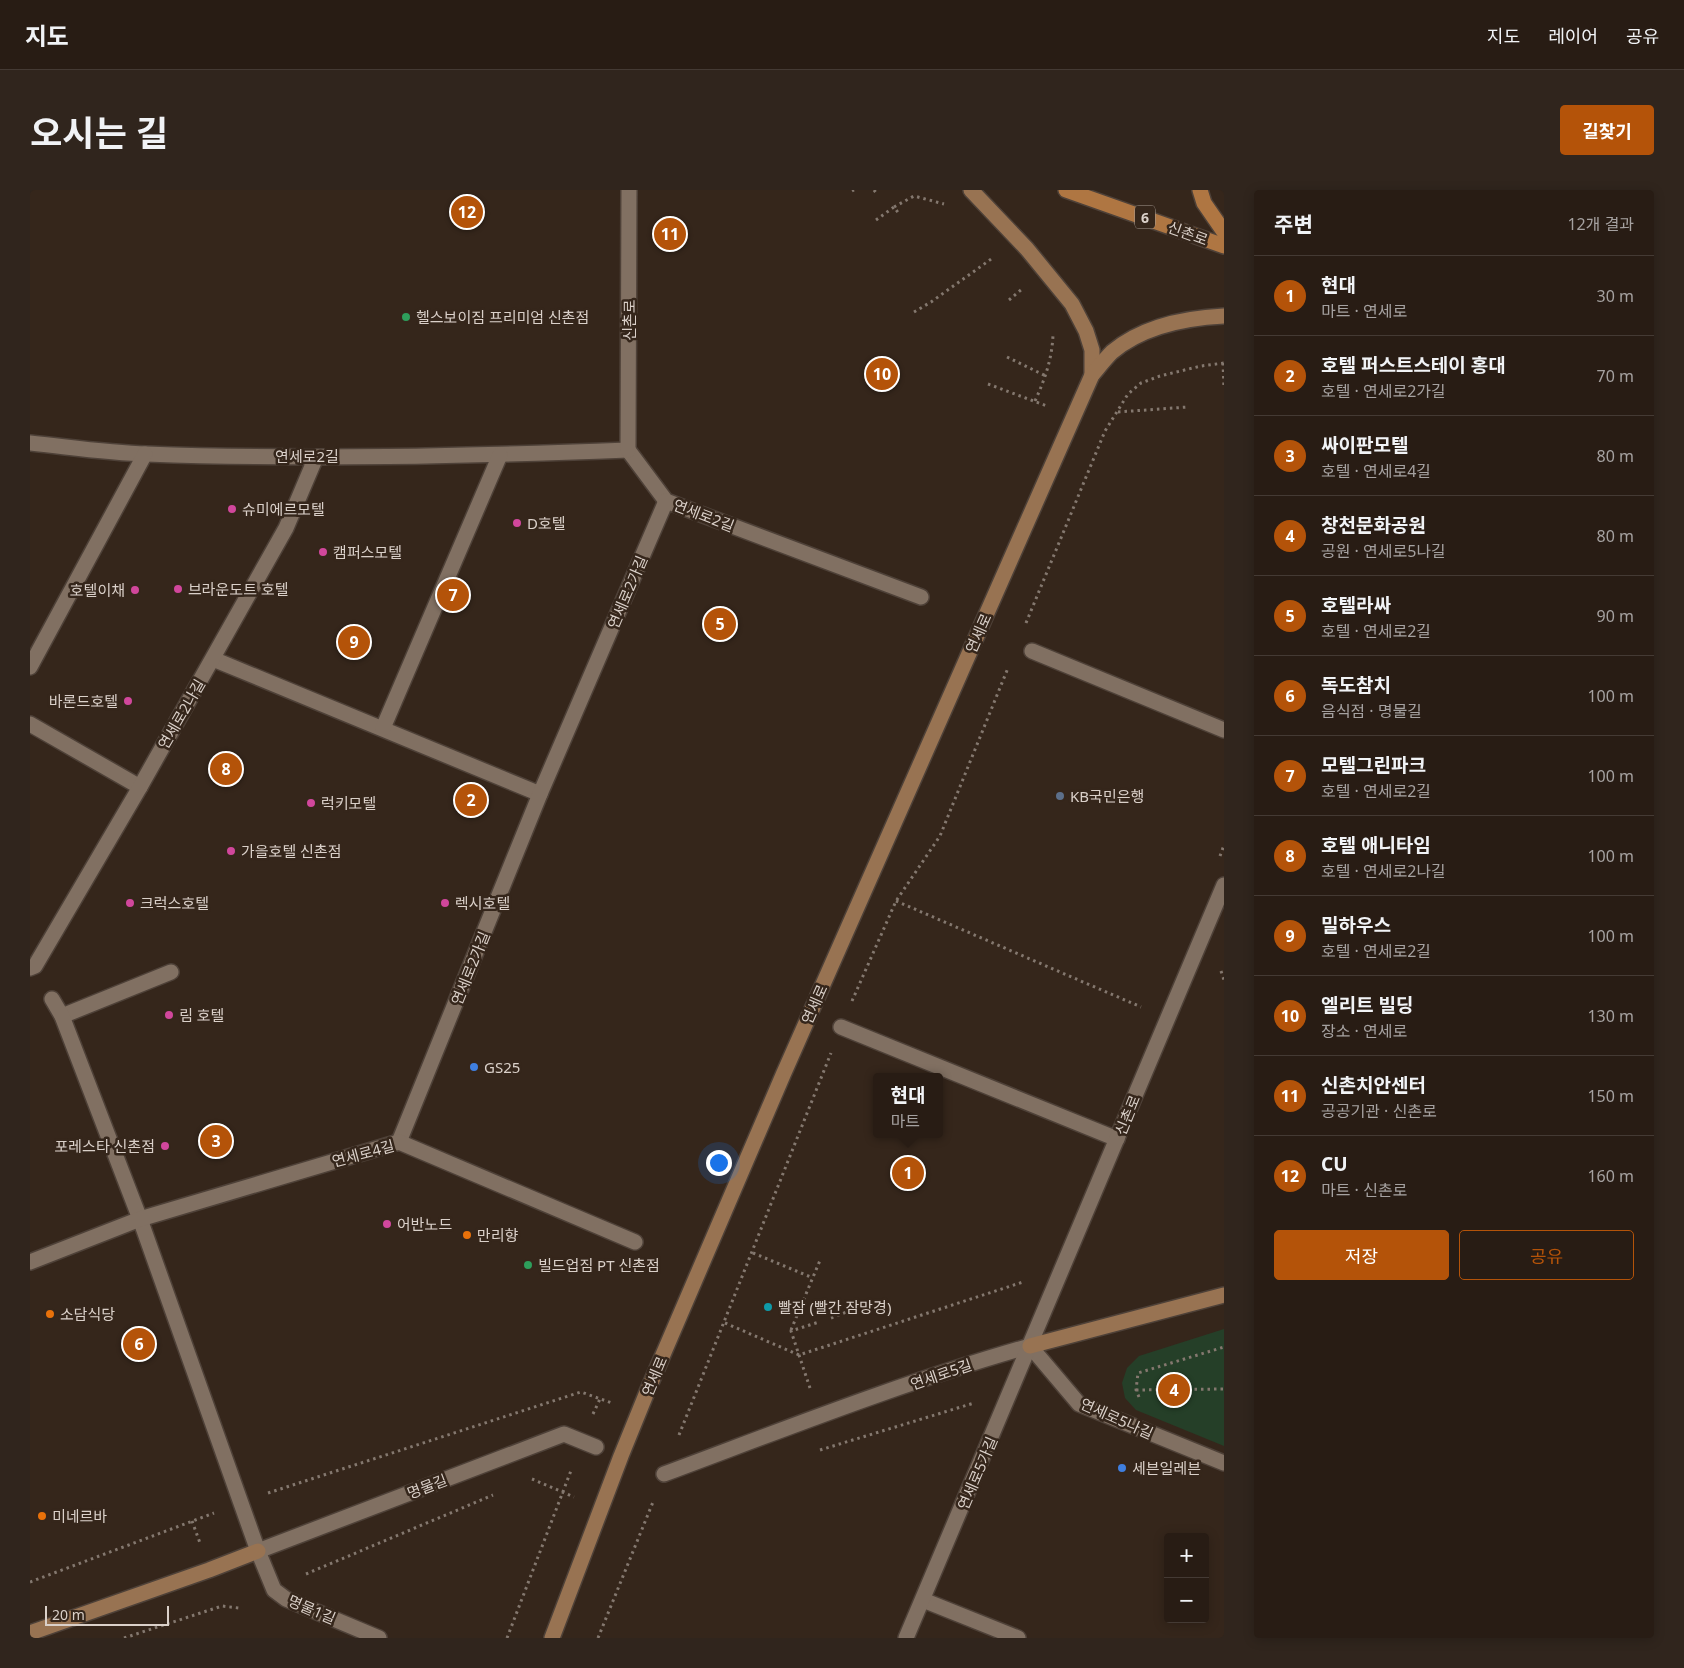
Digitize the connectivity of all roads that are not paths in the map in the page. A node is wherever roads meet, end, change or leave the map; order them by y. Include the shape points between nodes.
1 (629, 190) edge
2 (970, 190) edge
3 (1066, 190) edge
4 (1200, 190) edge
5 (1224, 232) edge
6 (1224, 246) edge
7 (1224, 316) edge
8 (1092, 375) junction
9 (30, 443) edge
10 (628, 450) junction
11 (145, 454) junction
12 (500, 454) junction
13 (316, 457) junction
14 (666, 500) junction
15 (921, 597) dead end
16 (1032, 651) dead end
17 (213, 659) junction
18 (30, 667) edge
19 (30, 724) edge
20 (383, 728) junction
21 (1224, 730) edge
22 (140, 788) junction
23 (540, 794) junction
24 (1224, 885) edge
25 (32, 965) edge
26 (171, 972) dead end
27 (52, 999) dead end
28 (62, 1016) junction
29 (841, 1028) road end
30 (1117, 1139) junction
31 (399, 1142) junction
32 (140, 1219) junction
33 (635, 1242) dead end
34 (30, 1262) edge
35 (1224, 1295) edge
36 (1030, 1346) junction
37 (596, 1447) dead end
38 (1224, 1463) edge
39 (664, 1474) road end
40 (258, 1551) junction
41 (923, 1600) junction
42 (349, 1632) edge
43 (30, 1633) edge
44 (48, 1633) edge
45 (378, 1638) edge
46 (552, 1638) edge
47 (906, 1638) edge
48 (1018, 1638) edge

1 - 10 street, 신촌로
2 - 8 street via 1027,249 1072,304 1092,350
3 - 6 main road, 신촌로 / 6
4 - 5 main road via 1204,203
7 - 8 street via 1165,324 1137,336 1112,352
8 - 46 street, 연세로 via 752,1148 621,1456
9 - 11 street, 연세로2길
10 - 12 street, 연세로2길
10 - 14 street, 연세로2길
11 - 13 street, 연세로2길
11 - 18 street
12 - 13 street, 연세로2길
12 - 20 street
13 - 17 street, 연세로2나길 via 286,528
14 - 15 street, 연세로2길
14 - 23 street, 연세로2가길
16 - 21 street
17 - 20 street
17 - 22 street, 연세로2나길
19 - 22 street
20 - 23 street
22 - 25 street, 연세로2나길
23 - 31 street, 연세로2가길
24 - 30 street, 신촌로
26 - 28 street
27 - 28 street
28 - 32 street
29 - 30 street
30 - 36 street, 신촌로
31 - 32 street, 연세로4길
31 - 33 street, 연세로4길
32 - 34 street, 연세로4길
32 - 40 street
35 - 36 street, 연세로5길
36 - 38 street, 연세로5나길 via 1079,1404
36 - 39 street, 연세로5길 via 819,1416
36 - 41 street, 연세로5가길
37 - 40 street, 명물길 via 564,1434
40 - 42 street, 명물1길 via 274,1590
40 - 44 street, 명물길
41 - 47 street, 연세로5가길
41 - 48 street
42 - 45 street
43 - 44 street, 명물길

